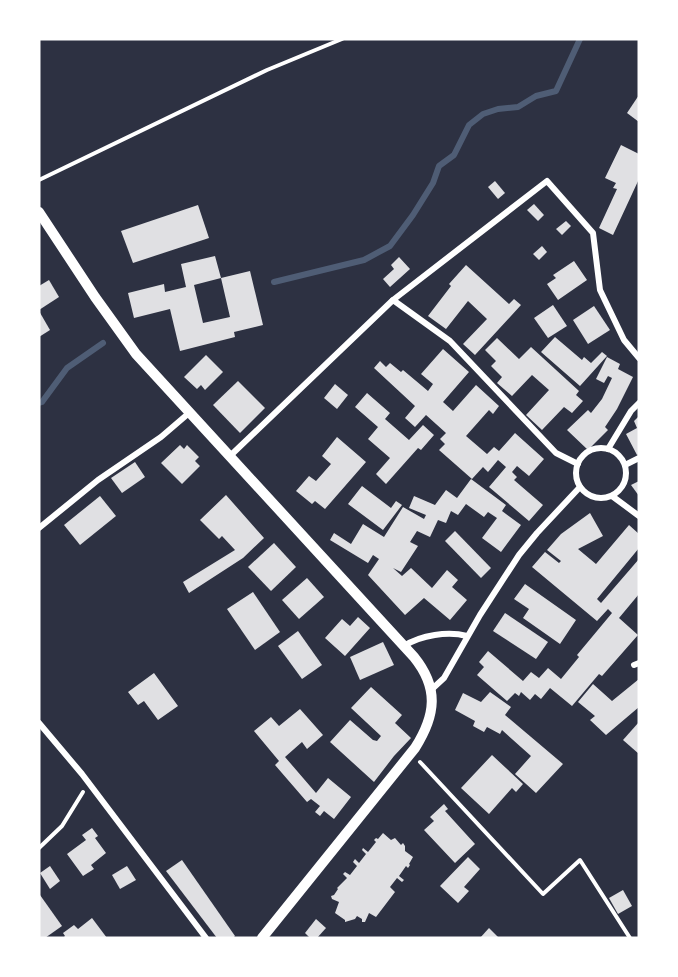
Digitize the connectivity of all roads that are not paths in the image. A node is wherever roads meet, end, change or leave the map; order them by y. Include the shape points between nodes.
1 (39, 212) edge
2 (393, 300) junction
3 (639, 358) edge
4 (639, 403) edge
5 (189, 413) junction
6 (608, 449) junction
7 (229, 457) junction
8 (639, 458) edge
9 (578, 464) junction
10 (625, 465) junction
11 (580, 487) junction
12 (612, 496) junction
13 (639, 516) edge
14 (39, 528) edge
15 (467, 636) junction
16 (404, 646) junction
17 (431, 690) junction
18 (39, 723) edge
19 (206, 938) edge
20 (262, 938) edge

1 - 5 street via 125,340
2 - 3 street via 547,182 593,233 600,290 624,340
2 - 7 street
2 - 9 street via 450,341 556,453
4 - 6 street
5 - 7 street
5 - 14 street
6 - 9 street via 595,449
6 - 10 street
7 - 16 street
8 - 10 street
9 - 11 street via 576,476
10 - 12 street via 622,488
11 - 12 street via 589,496
11 - 15 street via 519,555
12 - 13 street
15 - 16 street via 424,637
15 - 17 street via 444,678
16 - 17 street via 424,670
17 - 20 street via 430,720 411,753
18 - 19 street

